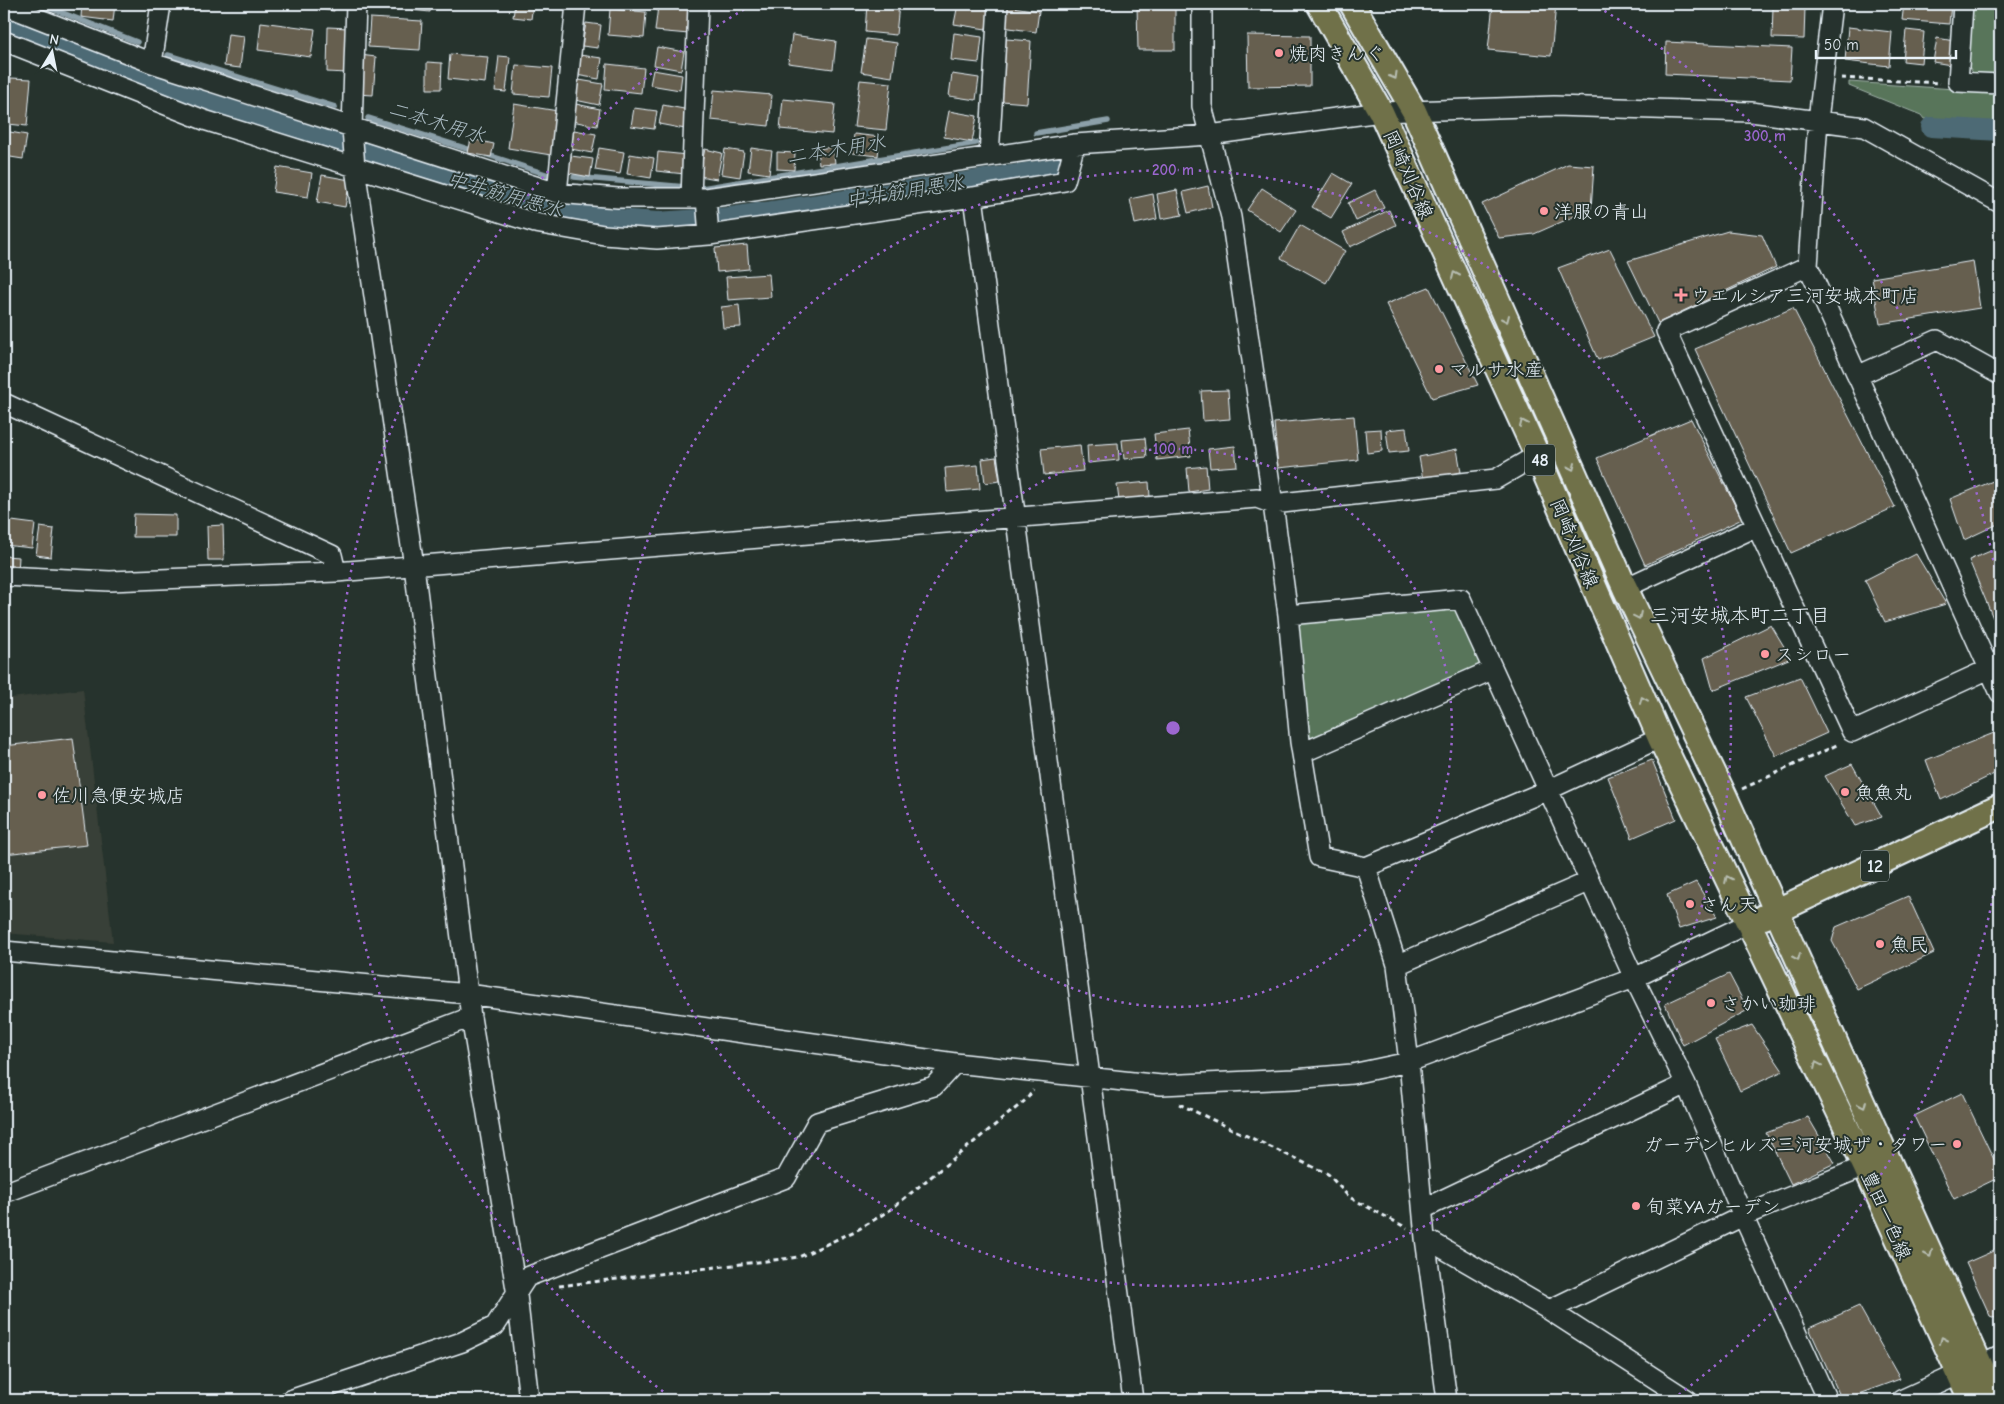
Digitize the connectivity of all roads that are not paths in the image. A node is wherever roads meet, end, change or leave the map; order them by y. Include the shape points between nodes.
1 (161, 4) edge
2 (356, 4) edge
3 (576, 4) edge
4 (698, 4) edge
5 (998, 4) edge
6 (1202, 4) edge
7 (1319, 4) edge
8 (1352, 4) edge
9 (1832, 4) edge
10 (1963, 4) edge
11 (4, 5) edge
12 (4, 41) edge
13 (152, 63) junction
14 (2000, 84) edge
15 (1414, 111) junction
16 (1381, 112) junction
17 (1818, 120) junction
18 (352, 128) junction
19 (1209, 135) junction
20 (1075, 144) junction
21 (989, 156) junction
22 (355, 168) junction
23 (557, 193) junction
24 (973, 197) junction
25 (698, 198) junction
26 (2000, 203) edge
27 (708, 234) junction
28 (1808, 266) junction
29 (2000, 375) edge
30 (1857, 376) junction
31 (4, 403) edge
32 (1538, 456) junction
33 (1273, 504) junction
34 (1015, 516) junction
35 (1756, 527) junction
36 (414, 566) junction
37 (336, 572) junction
38 (4, 576) edge
39 (1625, 588) junction
40 (1288, 615) junction
41 (1995, 664) edge
42 (1492, 670) junction
43 (2000, 693) edge
44 (1660, 738) junction
45 (1302, 753) junction
46 (1548, 790) junction
47 (2000, 806) edge
48 (1366, 867) junction
49 (1590, 881) junction
50 (1778, 912) junction
51 (1749, 923) junction
52 (4, 951) edge
53 (1397, 965) junction
54 (1634, 978) junction
55 (468, 994) junction
56 (471, 1017) junction
57 (1409, 1062) junction
58 (955, 1063) junction
59 (1088, 1078) junction
60 (1686, 1084) junction
61 (1865, 1166) junction
62 (4, 1193) edge
63 (1424, 1209) junction
64 (1743, 1216) junction
65 (1425, 1238) junction
66 (517, 1295) junction
67 (1549, 1310) junction
68 (1979, 1366) edge
69 (290, 1400) edge
70 (529, 1400) edge
71 (1133, 1400) edge
72 (1447, 1400) edge
73 (1688, 1400) edge
74 (1828, 1400) edge
75 (1901, 1400) edge
76 (1971, 1400) edge
77 (1996, 1400) edge

1 - 13 street
2 - 18 street
3 - 23 street
4 - 25 street
5 - 21 street
6 - 19 street via 1202,106
7 - 16 main road, 岡崎刈谷線 / 48
8 -> 15 main road, 岡崎刈谷線 / 48
9 - 17 street
10 - 14 street via 1958,82
11 - 13 street
12 - 22 street via 204,120
13 - 18 street
15 - 16 street
15 - 17 street via 1554,106 1752,112
15 -> 39 main road, 岡崎刈谷線 / 48
16 - 19 street
32 -> 16 main road, 岡崎刈谷線 / 48
17 - 26 street via 1864,127
17 - 28 street
18 - 22 street
18 - 23 street
19 - 20 street
19 - 33 street via 1231,217
20 - 21 street
20 - 24 street via 1065,182
21 - 25 street
22 - 27 street via 535,223 604,235 657,239
22 - 36 street
23 - 25 street via 618,198
24 - 27 street
24 - 34 street
25 - 27 street
28 - 30 street
28 - 35 street via 1666,331
29 - 30 street via 1937,340
30 - 41 street
31 - 37 street via 332,555
32 - 33 street via 1496,479
44 -> 32 main road, 岡崎刈谷線 / 48
33 - 34 street via 1257,498
33 - 40 street
34 - 36 street
34 - 59 street
35 - 39 street
35 - 41 street via 1852,732
36 - 37 street
36 - 55 street
37 - 38 street via 110,581
39 -> 50 main road, 岡崎刈谷線 / 48
40 - 42 street via 1461,599
40 - 45 street
41 - 43 street
42 - 45 street
42 - 46 street
44 - 46 street
51 -> 44 main road, 岡崎刈谷線 / 48
45 - 48 street via 1319,857
46 - 48 street
46 - 49 street
47 - 50 main road, 12
48 - 53 street
49 - 53 street
49 - 54 street
50 - 51 main road, 12
50 -> 68 main road, 豊田一色線
51 - 54 street
61 -> 51 main road, 豊田一色線
52 - 55 street
53 - 57 street
54 - 57 street
54 - 60 street
55 - 56 street
55 - 58 street
56 - 62 street
56 - 66 street
57 - 59 street via 1343,1075 1294,1079 1161,1084
57 - 63 street
58 - 59 street
58 - 66 street via 934,1086 817,1122 786,1178 527,1277
59 - 71 street
60 - 63 street
60 - 64 street
61 - 64 street
68 -> 61 main road, 豊田一色線
63 - 65 street
64 - 67 street
64 - 74 street
65 - 67 street
65 - 72 street
66 - 69 street via 495,1326 471,1338
66 - 70 street
67 - 73 street
68 - 75 street
68 - 76 main road, 豊田一色線
68 - 77 main road, 豊田一色線

